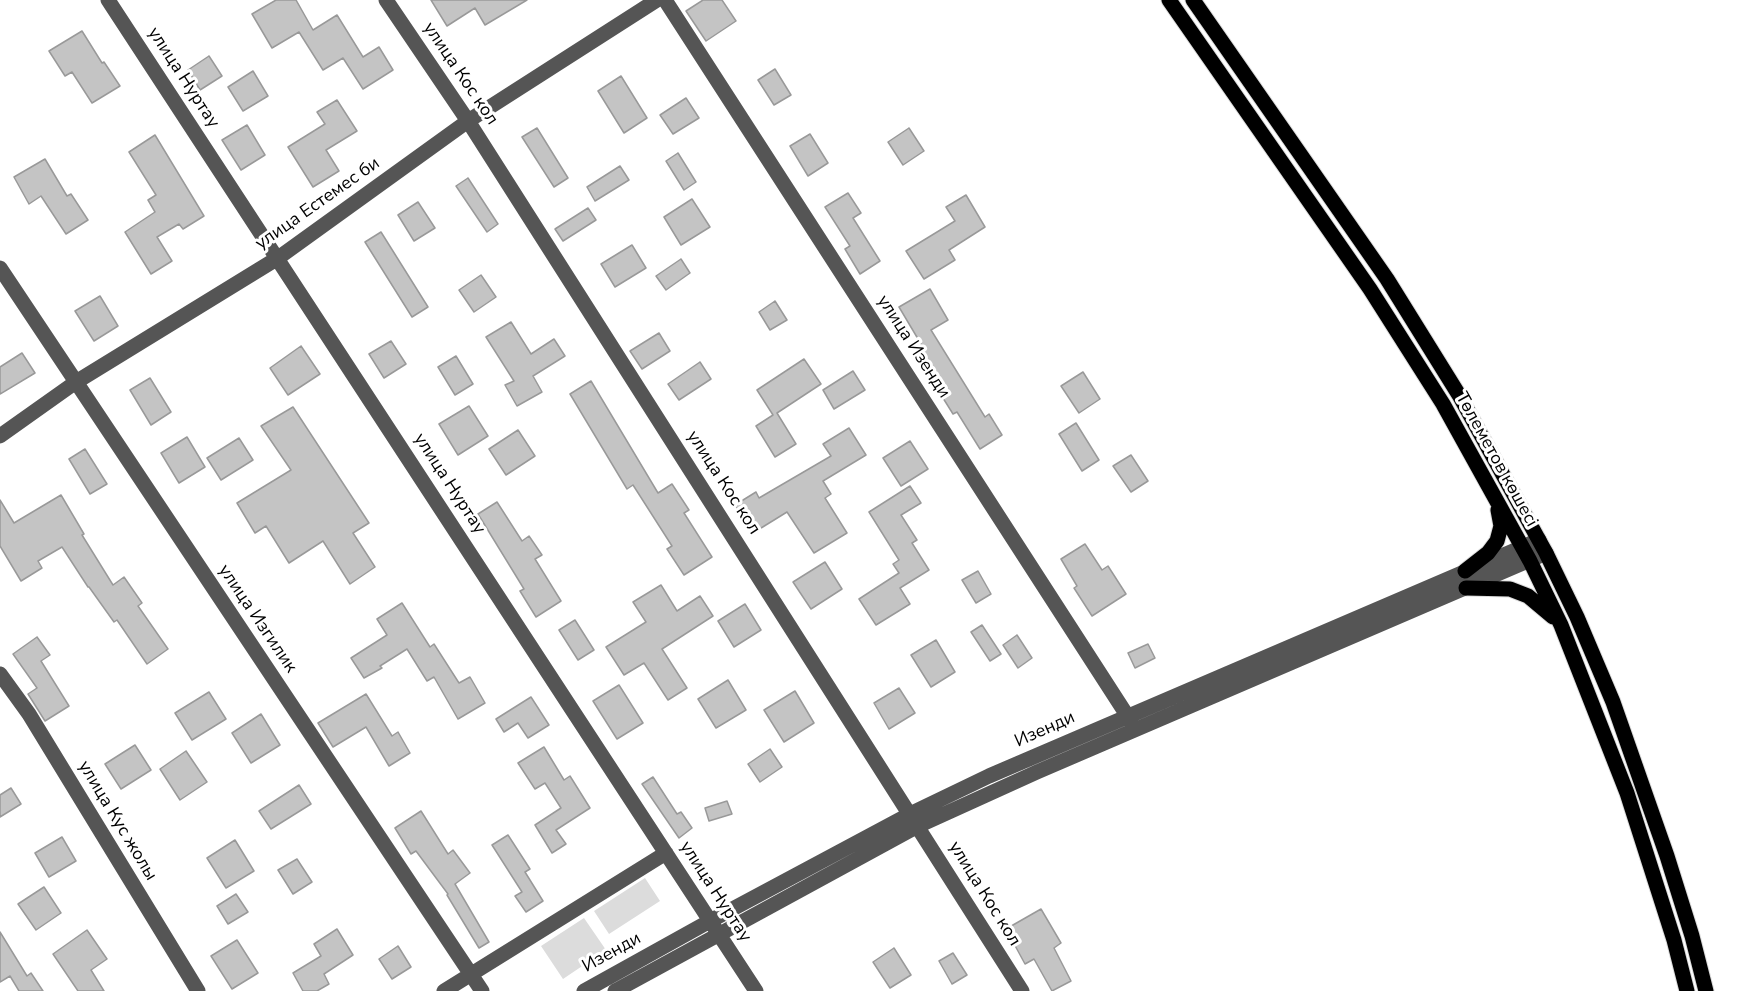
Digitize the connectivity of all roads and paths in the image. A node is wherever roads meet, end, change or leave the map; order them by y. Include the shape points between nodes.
1 (108, 0) edge
2 (386, 0) edge
3 (657, 0) edge
4 (664, 0) edge
5 (1169, 0) edge
6 (1193, 0) edge
7 (468, 121) junction
8 (278, 258) junction
9 (0, 268) edge
10 (76, 382) junction
11 (0, 436) edge
12 (1487, 482) junction
13 (1542, 546) junction
14 (1522, 547) junction
15 (1530, 561) junction
16 (1465, 571) junction
17 (1466, 588) junction
18 (1561, 626) junction
19 (0, 674) edge
20 (1128, 715) junction
21 (1135, 729) junction
22 (914, 820) junction
23 (666, 852) junction
24 (710, 921) junction
25 (719, 934) junction
26 (470, 974) junction
27 (198, 991) edge
28 (444, 991) edge
29 (482, 991) edge
30 (584, 991) edge
31 (615, 991) edge
32 (756, 991) edge
33 (1022, 991) edge
34 (1688, 991) edge
35 (1706, 991) edge

1 - 8 street, улица Нуртау
2 - 7 street, улица Кос кол
3 - 7 street, улица Естемес би
4 - 20 street, улица Изенди
5 - 12 main road, Төлеметов көшесі via 1370,289
6 - 13 main road, Төлеметов көшесі via 1393,289 1459,394
7 - 8 street, улица Естемес би
7 - 22 street, улица Кос кол
8 - 10 street, улица Естемес би
8 - 23 street, улица Нуртау
9 - 10 street, улица Изгилик
10 - 11 street, улица Естемес би
10 - 26 street, улица Изгилик
12 - 14 main road, Төлеметов көшесі
12 - 16 main road via 1502,526 1488,553
13 - 14 street, Изенди
13 - 15 street, Изенди
13 - 35 main road, Төлеметов көшесі via 1617,713 1667,856
14 - 15 main road, Төлеметов көшесі
14 - 16 street, Изенди
15 - 17 street, Изенди
15 - 18 main road, Төлеметов көшесі
16 - 20 street, Изенди
17 - 18 main road via 1510,589 1528,596
17 - 21 street, Изенди
18 - 34 main road, Төлеметов көшесі via 1627,793
19 - 27 street, улица Кус жолы via 29,714
20 - 21 street, улица Изенди
20 - 22 street, Изенди via 989,776
21 - 22 street, Изенди
22 - 24 street, Изенди
22 - 25 street, Изенди
22 - 33 street, улица Кос кол
23 - 24 street, улица Нуртау
23 - 26 street
24 - 25 street, улица Нуртау
24 - 30 street, Изенди
25 - 31 street, Изенди
25 - 32 street, улица Нуртау
26 - 28 street
26 - 29 street, улица Изгилик

